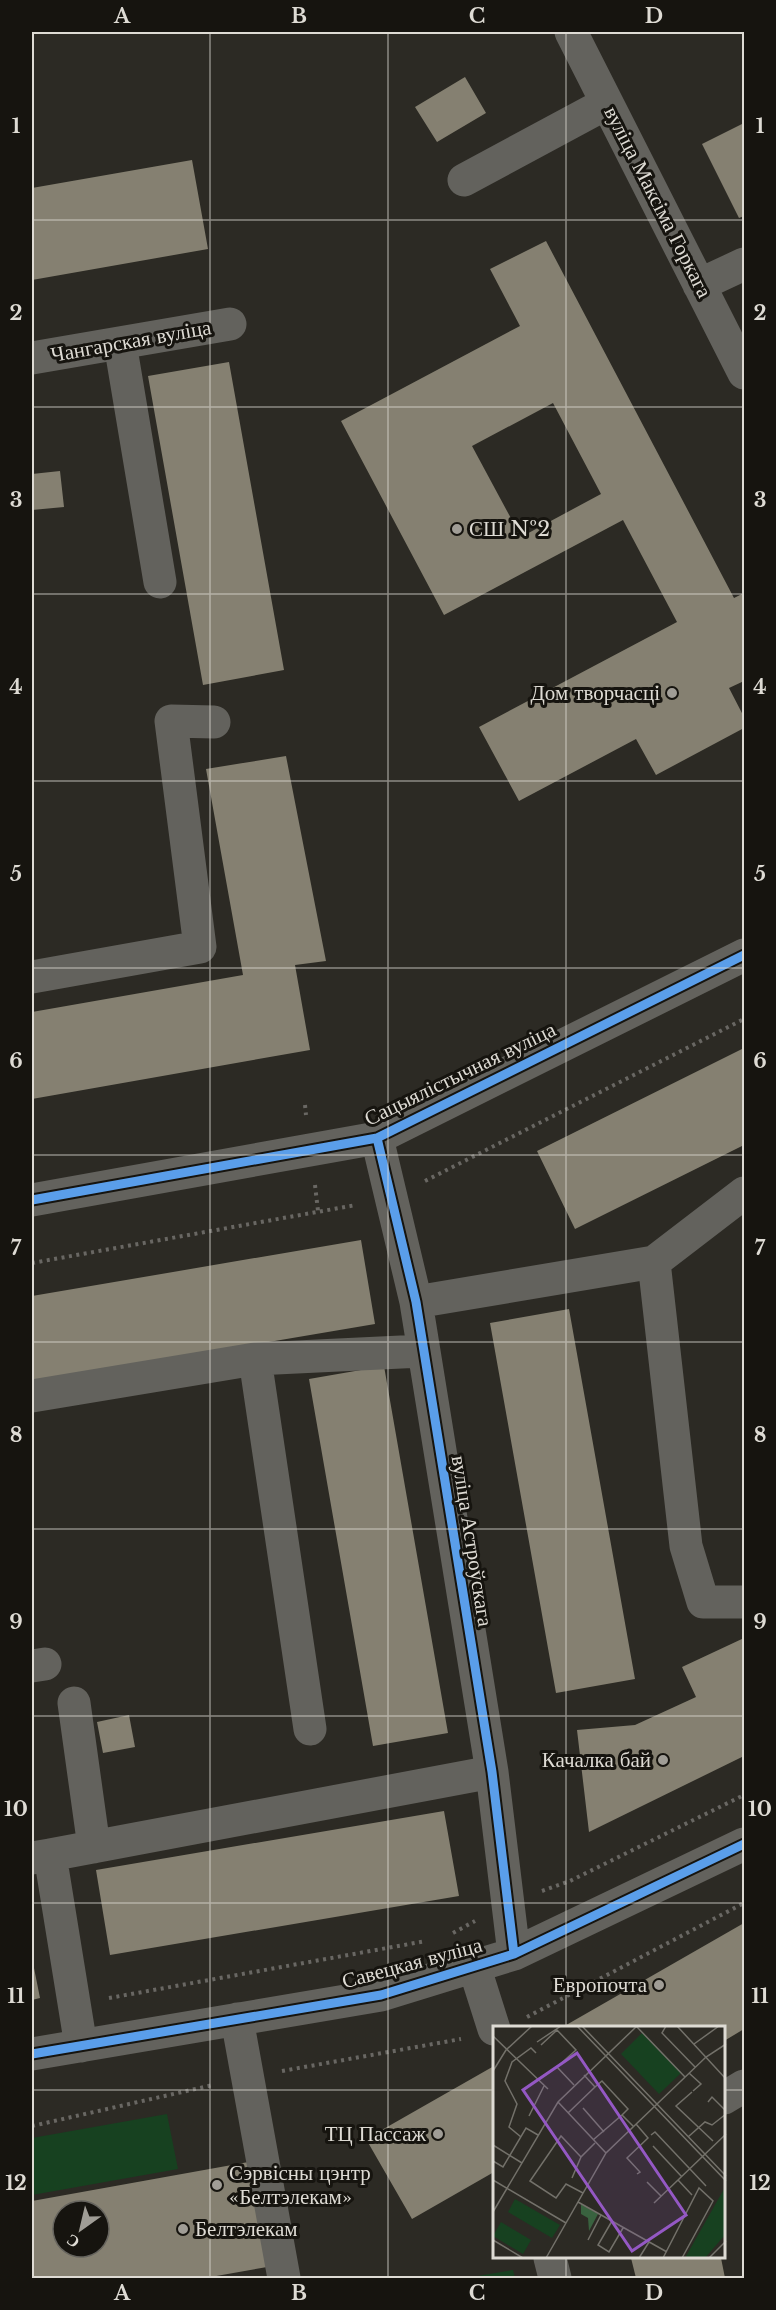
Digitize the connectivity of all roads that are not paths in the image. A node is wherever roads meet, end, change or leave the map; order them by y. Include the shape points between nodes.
1 (571, 32) edge
2 (607, 103) junction
3 (464, 180) dead end
4 (744, 264) edge
5 (699, 285) junction
6 (230, 324) dead end
7 (120, 343) junction
8 (32, 358) edge
9 (744, 373) edge
10 (160, 582) dead end
11 (214, 722) dead end
12 (744, 955) edge
13 (32, 976) edge
14 (377, 1138) junction
15 (744, 1193) edge
16 (32, 1200) edge
17 (654, 1262) junction
18 (416, 1302) junction
19 (422, 1351) junction
20 (255, 1359) junction
21 (32, 1396) edge
22 (744, 1602) edge
23 (74, 1703) dead end
24 (310, 1730) dead end
25 (492, 1772) junction
26 (744, 1844) edge
27 (94, 1847) junction
28 (41, 1857) edge
29 (514, 1954) junction
30 (474, 1966) junction
31 (237, 2019) junction
32 (505, 2026) edge
33 (81, 2046) junction
34 (32, 2054) edge
35 (744, 2086) edge
36 (725, 2097) edge
37 (550, 2259) edge
38 (284, 2278) edge
39 (555, 2278) edge

1 - 2 street, вуліца Максіма Горкага
2 - 3 street
2 - 5 street, вуліца Максіма Горкага
4 - 5 street
5 - 9 street, вуліца Максіма Горкага
6 - 7 street, Чангарская вуліца
7 - 8 street, Чангарская вуліца
7 - 10 street
11 - 13 street via 171,722 200,947
12 - 14 street, Сацыялістычная вуліца
14 - 16 street, Сацыялістычная вуліца
14 - 18 street, вуліца Астроўскага
15 - 17 street
17 - 18 street
17 - 22 street via 686,1546 703,1602
18 - 19 street, вуліца Астроўскага
19 - 20 street
19 - 25 street, вуліца Астроўскага
20 - 21 street
20 - 24 street
23 - 27 street
25 - 27 street
25 - 29 street, вуліца Астроўскага
26 - 29 street, Савецкая вуліца
27 - 28 street
28 - 33 street
29 - 30 street, Савецкая вуліца
30 - 31 street, Савецкая вуліца via 381,1995
30 - 32 street
31 - 33 street, Савецкая вуліца
31 - 38 street
33 - 34 street, Савецкая вуліца
35 - 36 street
37 - 39 street

